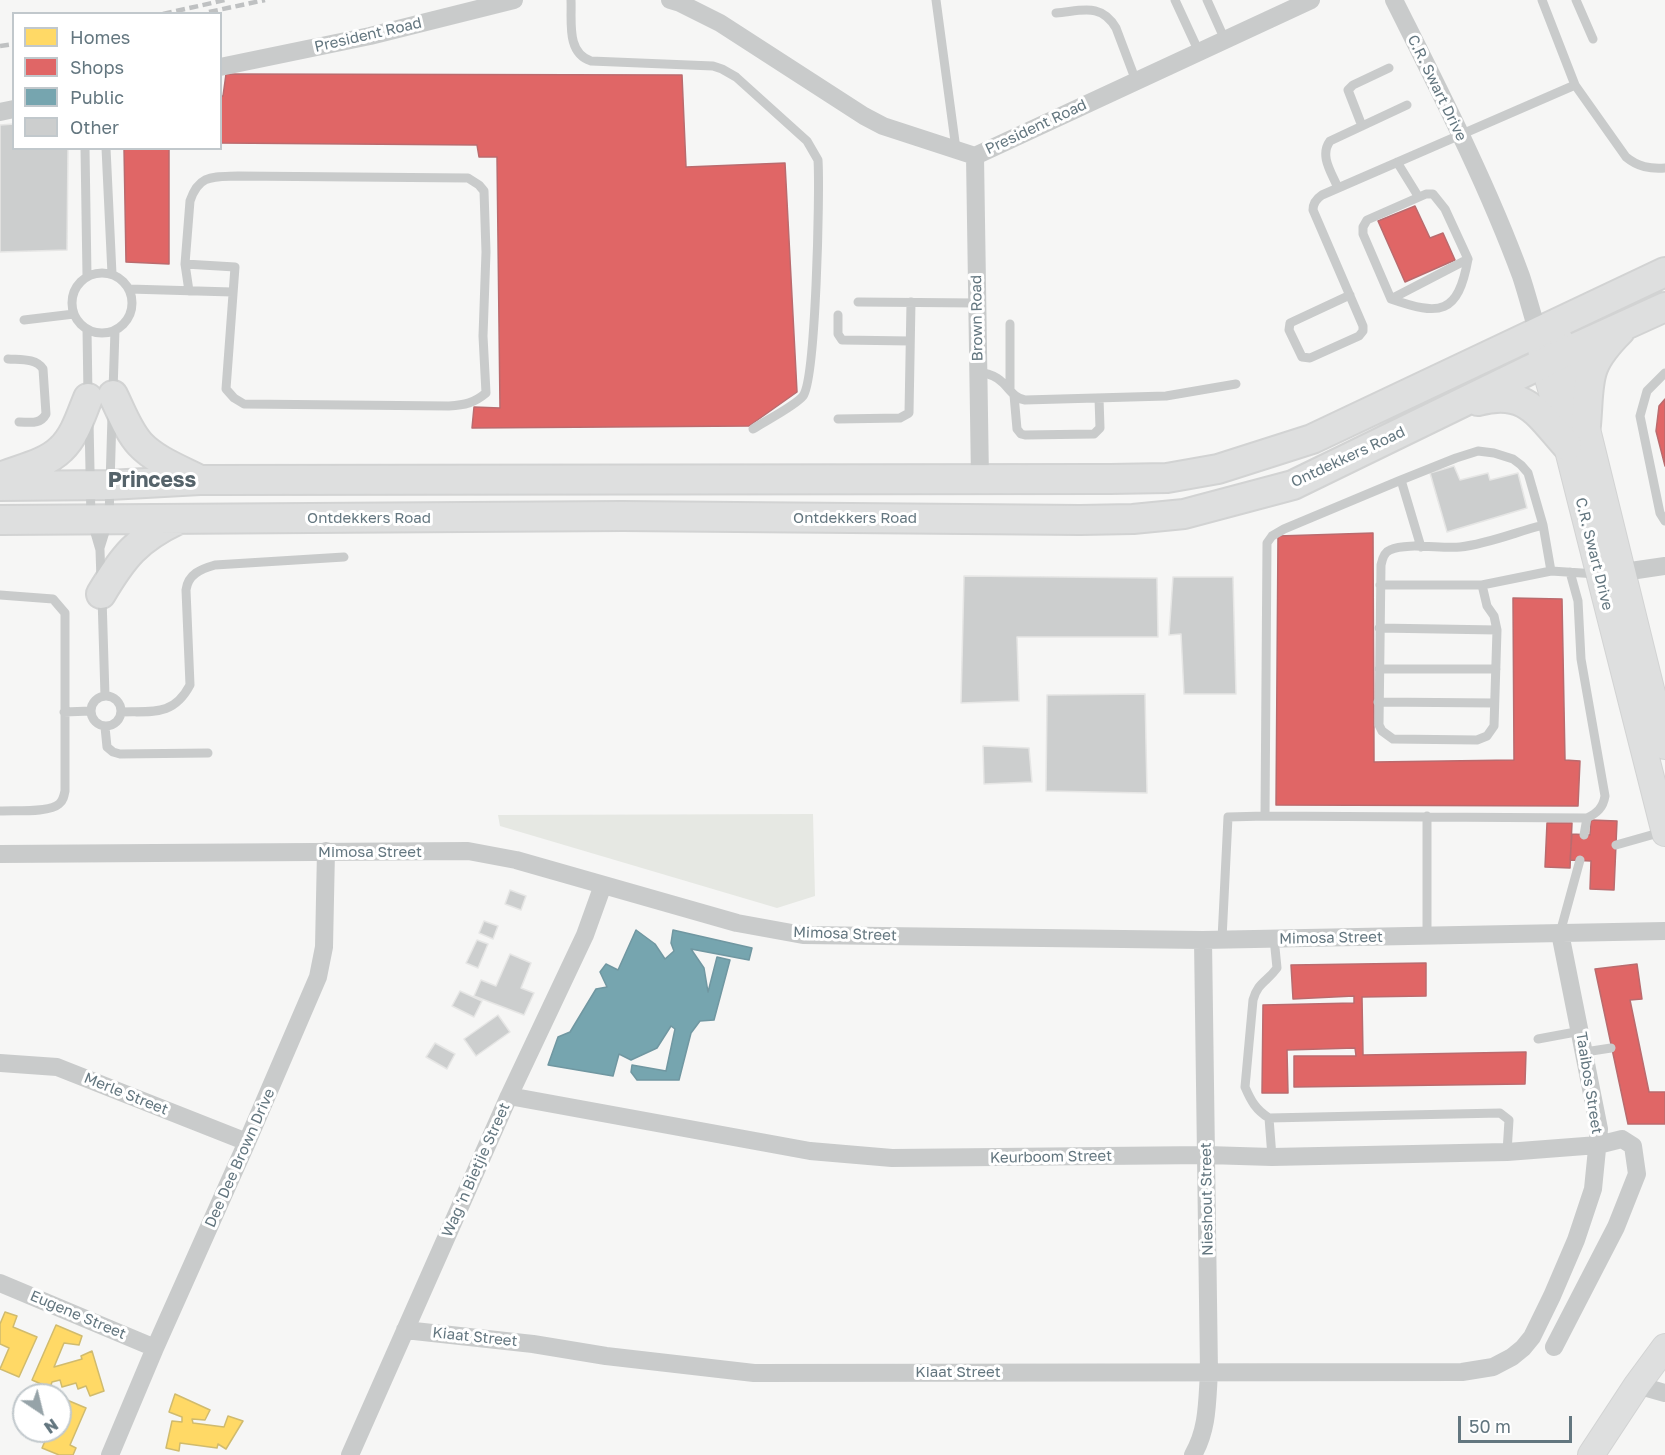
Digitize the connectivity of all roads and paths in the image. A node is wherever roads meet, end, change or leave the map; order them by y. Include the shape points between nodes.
1 (514, 0) edge
2 (571, 0) edge
3 (670, 0) edge
4 (936, 0) edge
5 (1175, 0) edge
6 (1207, 0) edge
7 (1311, 0) edge
8 (1394, 0) edge
9 (1542, 0) edge
10 (1576, 0) edge
11 (1056, 13) dead end
12 (1593, 39) dead end
13 (1225, 40) junction
14 (1199, 52) junction
15 (222, 67) edge
16 (1389, 68) dead end
17 (1136, 81) junction
18 (1575, 85) junction
19 (1407, 105) dead end
20 (1362, 126) junction
21 (1460, 133) junction
22 (956, 149) junction
23 (85, 150) edge
24 (106, 150) edge
25 (975, 156) junction
26 (1397, 162) junction
27 (1665, 168) edge
28 (1338, 188) junction
29 (1418, 196) junction
30 (1468, 259) junction
31 (185, 264) junction
32 (1665, 272) edge
33 (112, 274) junction
34 (87, 276) junction
35 (129, 288) junction
36 (189, 291) junction
37 (232, 292) junction
38 (1350, 295) junction
39 (1391, 299) junction
40 (858, 302) dead end
41 (910, 302) junction
42 (977, 303) junction
43 (1665, 307) edge
44 (74, 315) junction
45 (838, 315) dead end
46 (24, 320) dead end
47 (1010, 324) dead end
48 (1625, 325) junction
49 (87, 329) junction
50 (115, 330) junction
51 (1545, 330) junction
52 (910, 341) junction
53 (1555, 358) junction
54 (8, 360) dead end
55 (978, 372) junction
56 (1665, 374) edge
57 (1236, 384) dead end
58 (1012, 392) junction
59 (101, 396) junction
60 (1099, 398) junction
61 (1453, 408) junction
62 (838, 419) dead end
63 (20, 422) dead end
64 (1586, 425) junction
65 (753, 429) dead end
66 (1567, 446) junction
67 (0, 477) edge
68 (980, 479) junction
69 (201, 480) junction
70 (1401, 480) junction
71 (100, 485) junction
72 (0, 486) edge
73 (100, 519) junction
74 (179, 519) junction
75 (0, 520) edge
76 (1665, 521) edge
77 (1543, 525) junction
78 (1422, 547) junction
79 (100, 550) junction
80 (344, 557) dead end
81 (1665, 566) edge
82 (1551, 571) junction
83 (1570, 572) junction
84 (1610, 574) junction
85 (1380, 585) junction
86 (1482, 585) junction
87 (101, 594) junction
88 (0, 595) edge
89 (1379, 628) junction
90 (1497, 630) junction
91 (1379, 669) junction
92 (1496, 669) junction
93 (105, 696) junction
94 (1378, 702) junction
95 (1494, 703) junction
96 (91, 711) junction
97 (64, 712) junction
98 (121, 712) junction
99 (105, 727) junction
100 (1665, 746) edge
101 (208, 753) dead end
102 (0, 811) edge
103 (1265, 816) junction
104 (1427, 816) junction
105 (1587, 818) junction
106 (1665, 832) edge
107 (1584, 835) dead end
108 (1616, 845) dead end
109 (326, 851) junction
110 (0, 854) edge
111 (1580, 860) dead end
112 (603, 885) junction
113 (1665, 931) edge
114 (1560, 933) junction
115 (1427, 936) junction
116 (1274, 938) junction
117 (1203, 939) junction
118 (1222, 939) junction
119 (1581, 1031) junction
120 (1538, 1039) dead end
121 (1611, 1048) dead end
122 (1585, 1052) junction
123 (0, 1063) edge
124 (509, 1096) junction
125 (1269, 1118) junction
126 (247, 1142) junction
127 (1598, 1145) junction
128 (1507, 1152) junction
129 (1207, 1155) junction
130 (1272, 1157) junction
131 (0, 1283) edge
132 (405, 1330) junction
133 (1554, 1347) dead end
134 (1665, 1347) edge
135 (155, 1348) junction
136 (1512, 1357) joint
137 (1209, 1372) junction
138 (1637, 1385) junction
139 (1665, 1393) edge
140 (116, 1453) edge
141 (350, 1455) edge
142 (1192, 1455) edge
143 (1591, 1455) edge

1 - 15 street, President Road via 370,36
2 - 65 lane via 573,44 585,59 723,69 736,76 807,141 818,160 813,342 807,388 803,397
3 - 22 street, President Road via 720,23 864,117
4 - 22 lane
5 - 14 lane
6 - 13 lane
7 - 13 street, President Road
8 - 21 street, C.R. Swart Drive
9 - 18 lane
10 - 12 lane
11 - 17 lane via 1096,9 1111,20
13 - 14 street, President Road
14 - 17 street, President Road
16 - 20 lane via 1348,90
17 - 25 street, President Road
18 - 21 lane
18 - 27 lane via 1626,157 1643,167
19 - 20 lane
20 - 28 lane via 1333,138 1327,145 1325,157
21 - 26 lane
21 - 51 street, C.R. Swart Drive
22 - 25 street, President Road
23 - 34 lane
24 - 33 lane
25 - 42 street, Brown Road
26 - 28 lane
26 - 29 lane
28 - 38 lane via 1317,199 1313,210
29 - 30 lane via 1433,194 1438,199
29 - 39 lane via 1367,220 1363,227
30 - 39 lane
30 - 39 lane via 1460,290 1445,306 1422,309
31 - 36 lane
31 - 37 lane via 235,267
31 - 37 lane via 190,201 198,183 208,178 468,178 484,191 486,393 468,404 449,406 244,404 226,389
32 - 51 main road
33 - 34 lane
33 - 35 lane
34 - 44 lane via 72,297
35 - 36 lane
35 - 50 lane via 129,317
36 - 37 lane
38 - 38 lane via 1290,323 1289,330 1302,357 1310,358 1363,331
40 - 41 lane
41 - 42 lane
41 - 52 lane
42 - 55 street, Brown Road
43 - 48 main road, Ontdekkers Road
44 - 46 lane
44 - 49 lane
45 - 52 lane via 838,334 842,340
47 - 58 lane
48 - 53 main road, Ontdekkers Road
48 - 64 main road via 1592,368
49 - 50 lane
49 - 59 lane
50 - 59 lane
51 - 53 main road, C.R. Swart Drive
51 - 68 main road via 1312,439 1218,468 1167,478
52 - 62 lane via 909,413 900,418
53 - 61 main road, Ontdekkers Road
53 - 64 main road, C.R. Swart Drive
53 - 66 main road, C.R. Swart Drive
54 - 63 lane via 34,362 44,369 46,414 37,422
55 - 58 lane via 994,376
55 - 68 street, Brown Road
56 - 76 lane via 1647,391 1640,416 1660,513
57 - 60 lane via 1166,396
58 - 60 lane via 1025,400
58 - 60 lane via 1017,429 1024,435 1094,434 1100,428
59 - 67 main road via 61,449 47,459
59 - 69 main road via 141,445
59 - 71 lane
59 - 71 lane
61 - 66 main road via 1508,396 1541,417
61 - 74 main road, Ontdekkers Road via 1293,485 1184,514 1143,518
64 - 84 main road, C.R. Swart Drive
66 - 84 main road, C.R. Swart Drive
68 - 69 main road
69 - 71 main road
70 - 77 lane via 1478,451 1513,459 1528,473
70 - 78 lane
70 - 103 lane via 1284,529 1267,543
71 - 72 main road
71 - 73 lane
71 - 73 lane
73 - 74 main road, Ontdekkers Road
73 - 75 main road, Ontdekkers Road
73 - 79 lane
73 - 79 lane
74 - 87 main road via 156,529 134,547
77 - 78 lane via 1464,546
77 - 82 lane
78 - 85 lane via 1402,547 1386,553
79 - 87 lane
80 - 98 lane via 215,565 193,575 186,590 190,685 183,698 162,711
81 - 84 street
82 - 83 lane
82 - 86 lane
83 - 84 lane
83 - 105 lane via 1578,601 1581,659 1605,796 1604,804
84 - 100 main road, C.R. Swart Drive
84 - 106 main road, C.R. Swart Drive
85 - 86 lane
85 - 89 lane
86 - 90 lane
87 - 93 lane
88 - 97 lane via 53,599 62,608
89 - 90 lane
89 - 91 lane
90 - 92 lane
91 - 92 lane
91 - 94 lane
92 - 95 lane
93 - 96 lane via 95,700
93 - 98 lane via 117,701
94 - 95 lane
94 - 95 lane via 1379,725 1393,739 1477,740 1492,731
96 - 97 lane
96 - 99 lane via 95,722
97 - 102 lane via 62,801 48,809
98 - 99 lane via 116,723
99 - 101 lane via 107,747 120,754
103 - 104 lane
103 - 118 lane via 1228,817
104 - 105 lane
104 - 115 lane
105 - 107 lane
106 - 108 lane
109 - 110 street, Mimosa Street
109 - 112 street, Mimosa Street via 480,853
109 - 126 street, Dee Dee Brown Drive via 324,947 318,977
111 - 114 lane
112 - 117 street, Mimosa Street via 738,923 803,935
112 - 124 street, Wag 'n Bietjie Street via 585,935
113 - 114 street, Mimosa Street
114 - 115 street, Mimosa Street
114 - 119 street, Taaibos Street
115 - 116 street, Mimosa Street
116 - 118 street, Mimosa Street
116 - 125 lane via 1277,968 1260,982 1253,1000 1245,1087 1255,1107
117 - 118 street, Mimosa Street
117 - 129 street, Nieshout Street
119 - 120 lane
119 - 122 street, Taaibos Street
121 - 122 lane
122 - 127 street, Taaibos Street via 1599,1129
123 - 126 street, Merle Street via 57,1067
124 - 129 street, Keurboom Street via 810,1151 892,1158
124 - 132 street, Wag 'n Bietjie Street
125 - 128 lane via 1500,1113 1509,1120
125 - 130 lane
126 - 135 street, Dee Dee Brown Drive
127 - 128 street, Keurboom Street
127 - 133 street, Keurboom Street via 1622,1139 1633,1146 1637,1174 1616,1227
127 - 136 street, Taaibos Street via 1593,1189 1575,1240 1532,1337
128 - 130 street, Keurboom Street
129 - 130 street, Keurboom Street
129 - 137 street, Nieshout Street
131 - 135 street, Eugene Street
132 - 137 street, Kiaat Street via 754,1373
132 - 141 street, Wag 'n Bietjie Street
134 - 138 main road
135 - 140 street, Dee Dee Brown Drive
136 - 137 street, Kiaat Street via 1493,1367 1462,1372
137 - 142 street, Nieshout Street via 1206,1421
138 - 139 street
138 - 143 main road

